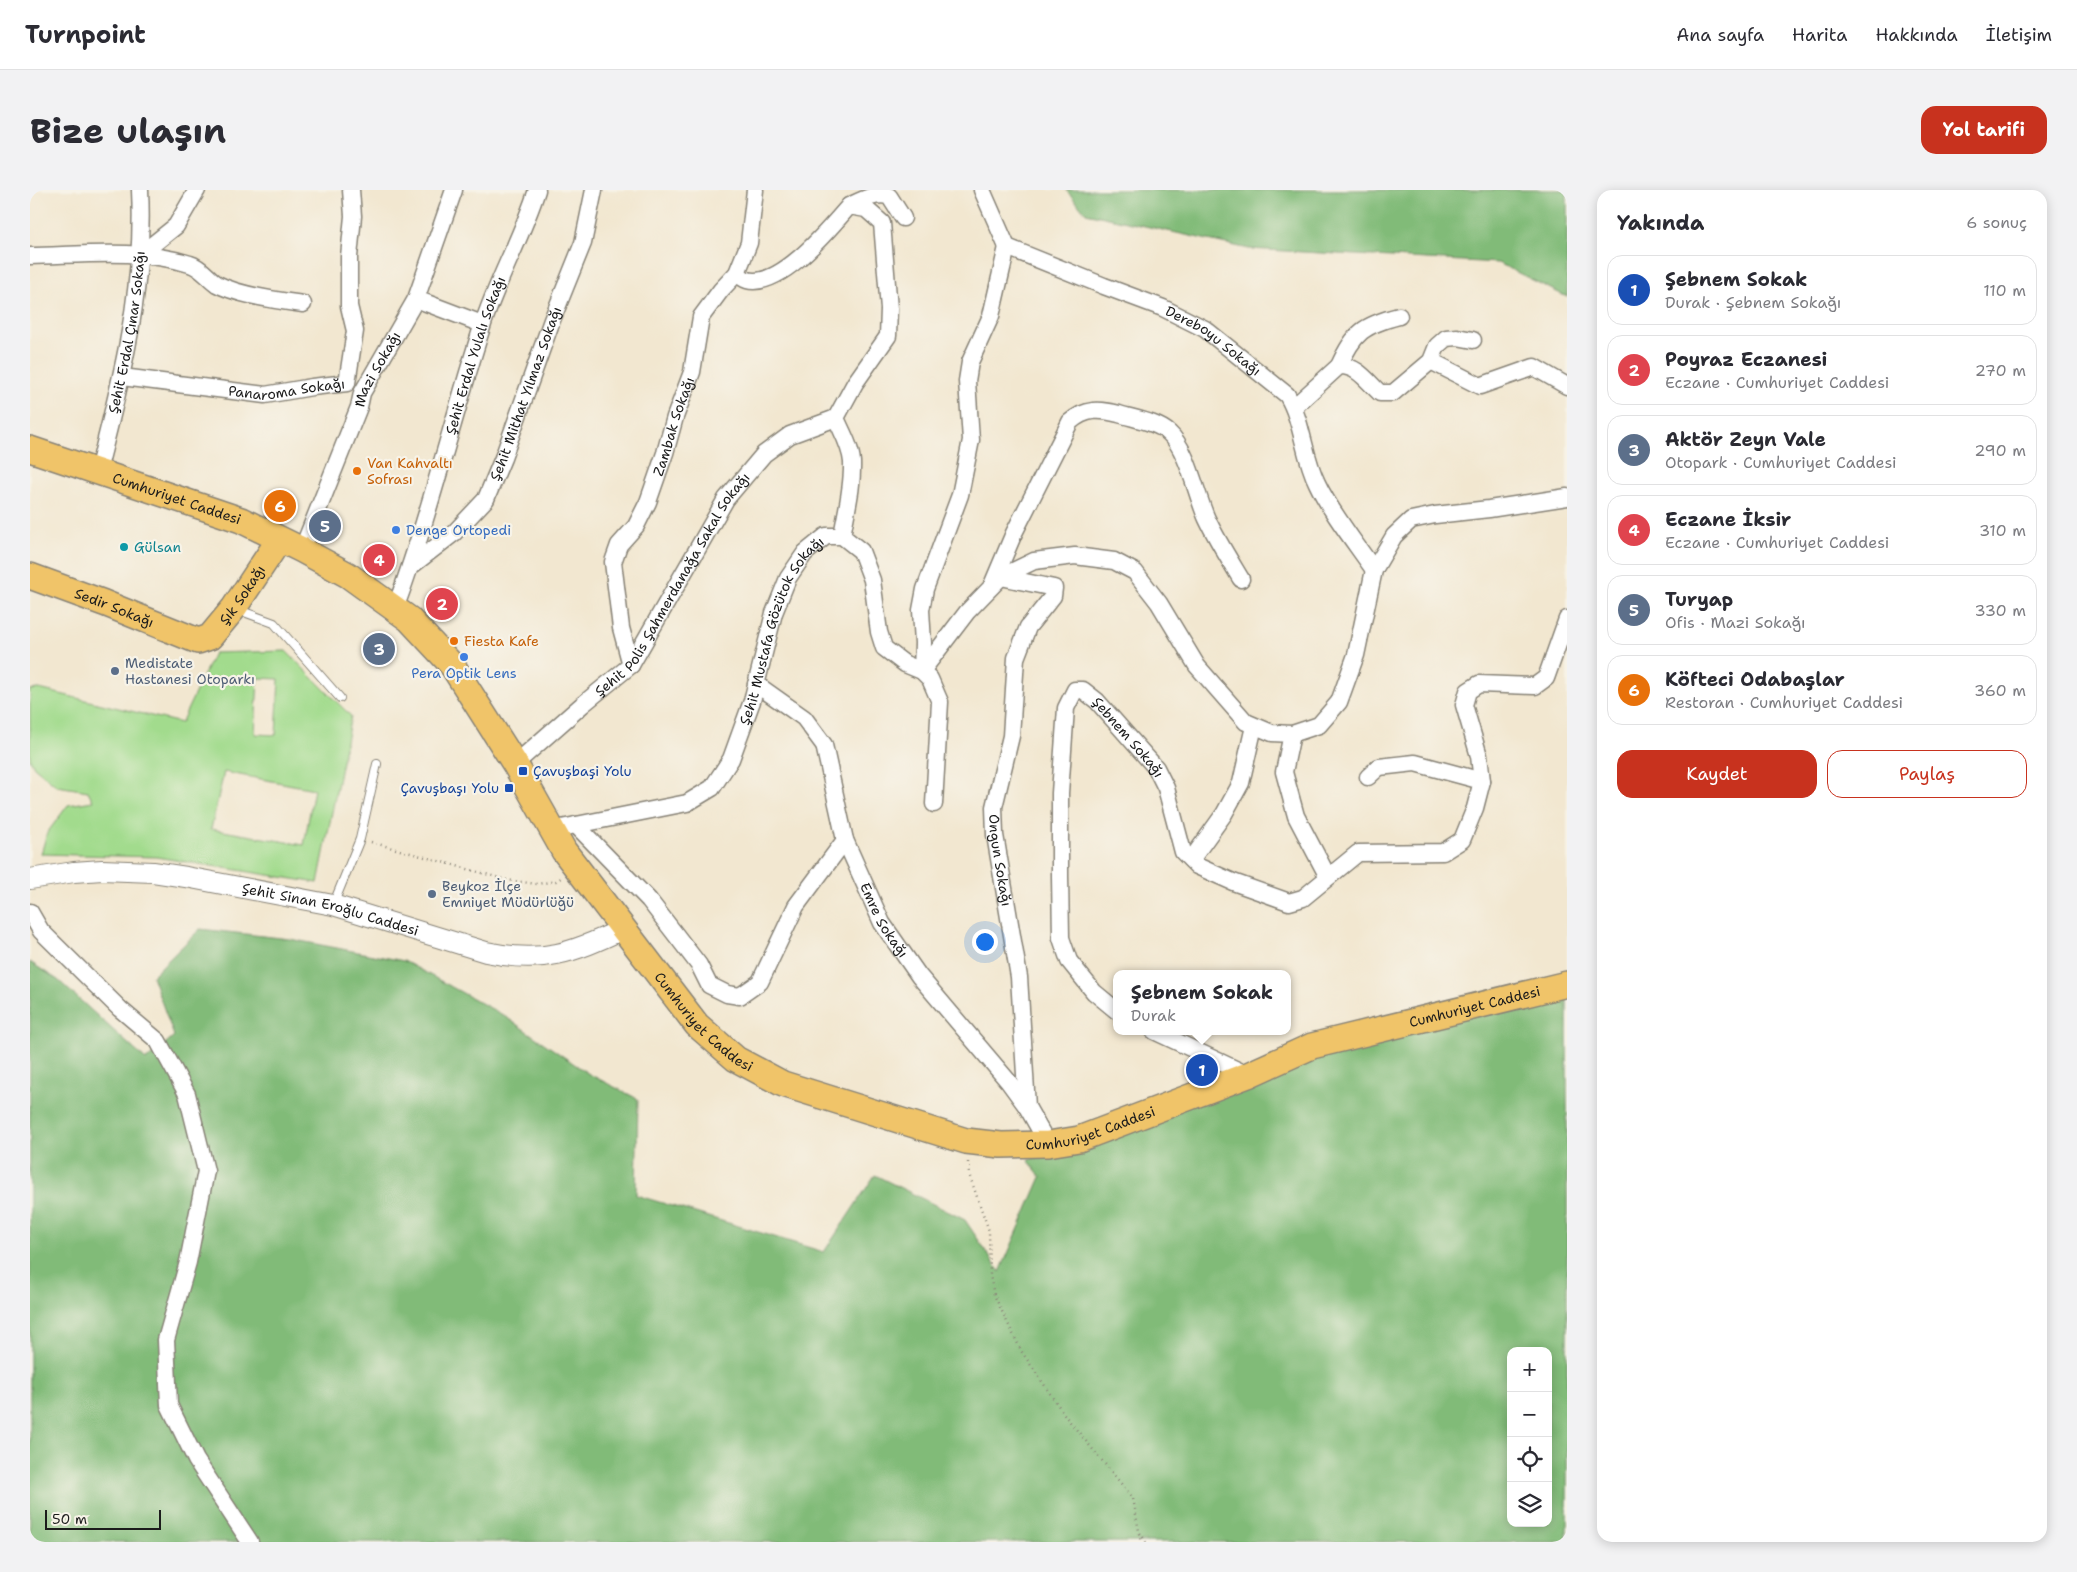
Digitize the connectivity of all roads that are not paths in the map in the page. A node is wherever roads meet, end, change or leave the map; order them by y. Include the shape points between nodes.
1 (140, 190) edge
2 (197, 190) edge
3 (351, 190) edge
4 (454, 190) edge
5 (537, 190) edge
6 (594, 190) edge
7 (755, 190) edge
8 (982, 190) edge
9 (849, 206) junction
10 (903, 218) dead end
11 (1007, 247) junction
12 (141, 254) junction
13 (30, 256) edge
14 (737, 274) junction
15 (416, 299) junction
16 (303, 304) dead end
17 (1399, 316) dead end
18 (482, 324) junction
19 (1473, 340) dead end
20 (1431, 361) junction
21 (1339, 366) junction
22 (122, 377) junction
23 (347, 383) junction
24 (1567, 386) edge
25 (362, 393) junction
26 (1294, 407) junction
27 (836, 418) junction
28 (30, 449) edge
29 (98, 471) junction
30 (1567, 497) edge
31 (842, 536) junction
32 (279, 540) junction
33 (302, 550) junction
34 (410, 567) junction
35 (1374, 570) junction
36 (30, 576) edge
37 (1241, 579) dead end
38 (996, 582) junction
39 (234, 608) junction
40 (395, 609) junction
41 (1567, 619) edge
42 (198, 641) joint
43 (631, 665) junction
44 (922, 671) junction
45 (756, 684) junction
46 (340, 698) dead end
47 (1254, 726) junction
48 (1292, 734) junction
49 (377, 764) dead end
50 (514, 764) junction
51 (1368, 777) dead end
52 (1482, 782) junction
53 (934, 804) dead end
54 (576, 825) junction
55 (552, 830) junction
56 (845, 840) junction
57 (1191, 860) junction
58 (1328, 876) junction
59 (30, 879) edge
60 (333, 905) junction
61 (30, 912) edge
62 (623, 929) junction
63 (1567, 984) edge
64 (1113, 1008) edge
65 (1163, 1035) edge
66 (1248, 1075) junction
67 (1027, 1107) junction
68 (1048, 1144) junction
69 (250, 1542) edge

1 - 12 street, Şehit Erdal Çınar Sokağı
2 - 12 street via 176,226
3 - 23 street, Panaroma Sokağı via 349,306 355,331
4 - 15 street, Mazi Sokağı
5 - 18 street, Şehit Erdal Yulalı Sokağı
6 - 34 street, Şehit Mithat Yılmaz Sokağı via 582,243 486,498 454,533
7 - 14 street, Zambak Sokağı via 750,243
8 - 11 street
9 - 10 street via 880,194 889,196
9 - 14 street via 777,276 746,280
9 - 27 street via 866,209 882,223 890,309 888,336 855,383
11 - 26 street, Dereboyu Sokağı via 1162,308 1204,329 1287,395
11 - 44 street via 990,316 970,362 967,381 971,440 960,495 925,589 921,610
12 - 13 street
12 - 16 street via 192,264 217,284 240,292
12 - 22 street, Şehit Erdal Çınar Sokağı via 134,317
14 - 43 street, Zambak Sokağı via 720,290 701,317 692,372 648,502 636,526 619,544 613,562 621,628
15 - 18 street
15 - 25 street, Mazi Sokağı
17 - 21 street via 1376,322 1361,331 1347,348
18 - 34 street, Şehit Erdal Yulalı Sokağı
19 - 20 street via 1457,336 1446,338 1437,346
20 - 21 street via 1393,393 1385,395 1358,371
20 - 24 street via 1480,386 1534,367
21 - 26 street
22 - 23 street, Panaroma Sokağı via 265,395
22 - 29 street, Şehit Erdal Çınar Sokağı
23 - 25 street
25 - 33 street, Mazi Sokağı
26 - 35 street, Dereboyu Sokağı via 1306,457 1317,484
27 - 31 street via 852,461
27 - 43 street, Şehit Polis Şahmerdanağa Sakal Sokağı via 790,435 764,454 726,498
28 - 29 main road, Cumhuriyet Caddesi
29 - 32 main road, Cumhuriyet Caddesi via 241,520
30 - 35 street via 1411,520 1394,536
31 - 44 street, Şehit Mustafa Gözütok Sokağı via 861,552 872,580 884,648
31 - 45 street, Şehit Mustafa Gözütok Sokağı via 826,536 805,553 788,578 774,613
32 - 33 main road, Cumhuriyet Caddesi
32 - 39 main road, Şık Sokağı
33 - 40 main road, Cumhuriyet Caddesi via 348,575
34 - 40 street, Şehit Erdal Yulalı Sokağı
35 - 48 street via 1356,655 1339,702 1320,725
36 - 42 main road, Sedir Sokağı
37 - 38 street via 1207,520 1188,464 1172,436 1158,426 1096,409 1070,422 1014,533
38 - 44 street via 967,612
38 - 47 street via 1034,560 1075,556 1114,560 1135,572 1159,603 1197,666 1246,722
38 - 67 street, Ongun Sokağı via 1054,588 1054,596 1028,628 1016,658 1011,736 994,807 995,835 1019,976
39 - 42 main road, Şık Sokağı via 210,637
39 - 46 lane via 274,622
40 - 50 main road, Cumhuriyet Caddesi via 452,665
41 - 52 street via 1546,678 1535,686 1479,684 1468,691 1464,705 1479,756
43 - 50 street, Şehit Polis Şahmerdanağa Sakal Sokağı
44 - 53 street, Şehit Mustafa Gözütok Sokağı via 930,679 940,702
45 - 54 street, Şehit Mustafa Gözütok Sokağı via 731,759 712,788 686,803
45 - 56 street, Emre Sokağı via 804,718 824,745
47 - 48 street via 1272,733
47 - 57 street via 1240,783 1224,814
48 - 58 street via 1284,772 1296,816
49 - 60 lane via 360,839
50 - 55 main road, Cumhuriyet Caddesi
51 - 52 street via 1379,767 1416,763
52 - 58 street via 1462,840 1443,852 1358,853
54 - 55 street, Şehit Mustafa Gözütok Sokağı
54 - 56 street via 649,900 699,965 709,985 740,996 760,982 796,906
55 - 62 main road, Cumhuriyet Caddesi
56 - 67 street, Emre Sokağı via 882,923 919,976
57 - 58 street via 1197,866 1233,882 1289,902 1303,898
57 - 64 street, Şebnem Sokağı via 1183,852 1166,788 1156,768 1097,701 1083,690 1075,690 1066,708 1060,793 1062,938 1069,961 1094,992
59 - 60 street, Şehit Sinan Eroğlu Caddesi via 102,870 153,872
60 - 62 street, Şehit Sinan Eroğlu Caddesi via 507,957 536,958 571,952
61 - 69 street via 41,931 120,1009 158,1041 187,1094 206,1171 188,1262 166,1340 169,1405 196,1460
62 - 68 main road, Cumhuriyet Caddesi via 697,1025 736,1060 782,1084 966,1141 1001,1145
63 - 66 main road, Cumhuriyet Caddesi via 1312,1046
65 - 66 street
66 - 68 main road, Cumhuriyet Caddesi via 1079,1139
67 - 68 street, Emre Sokağı

